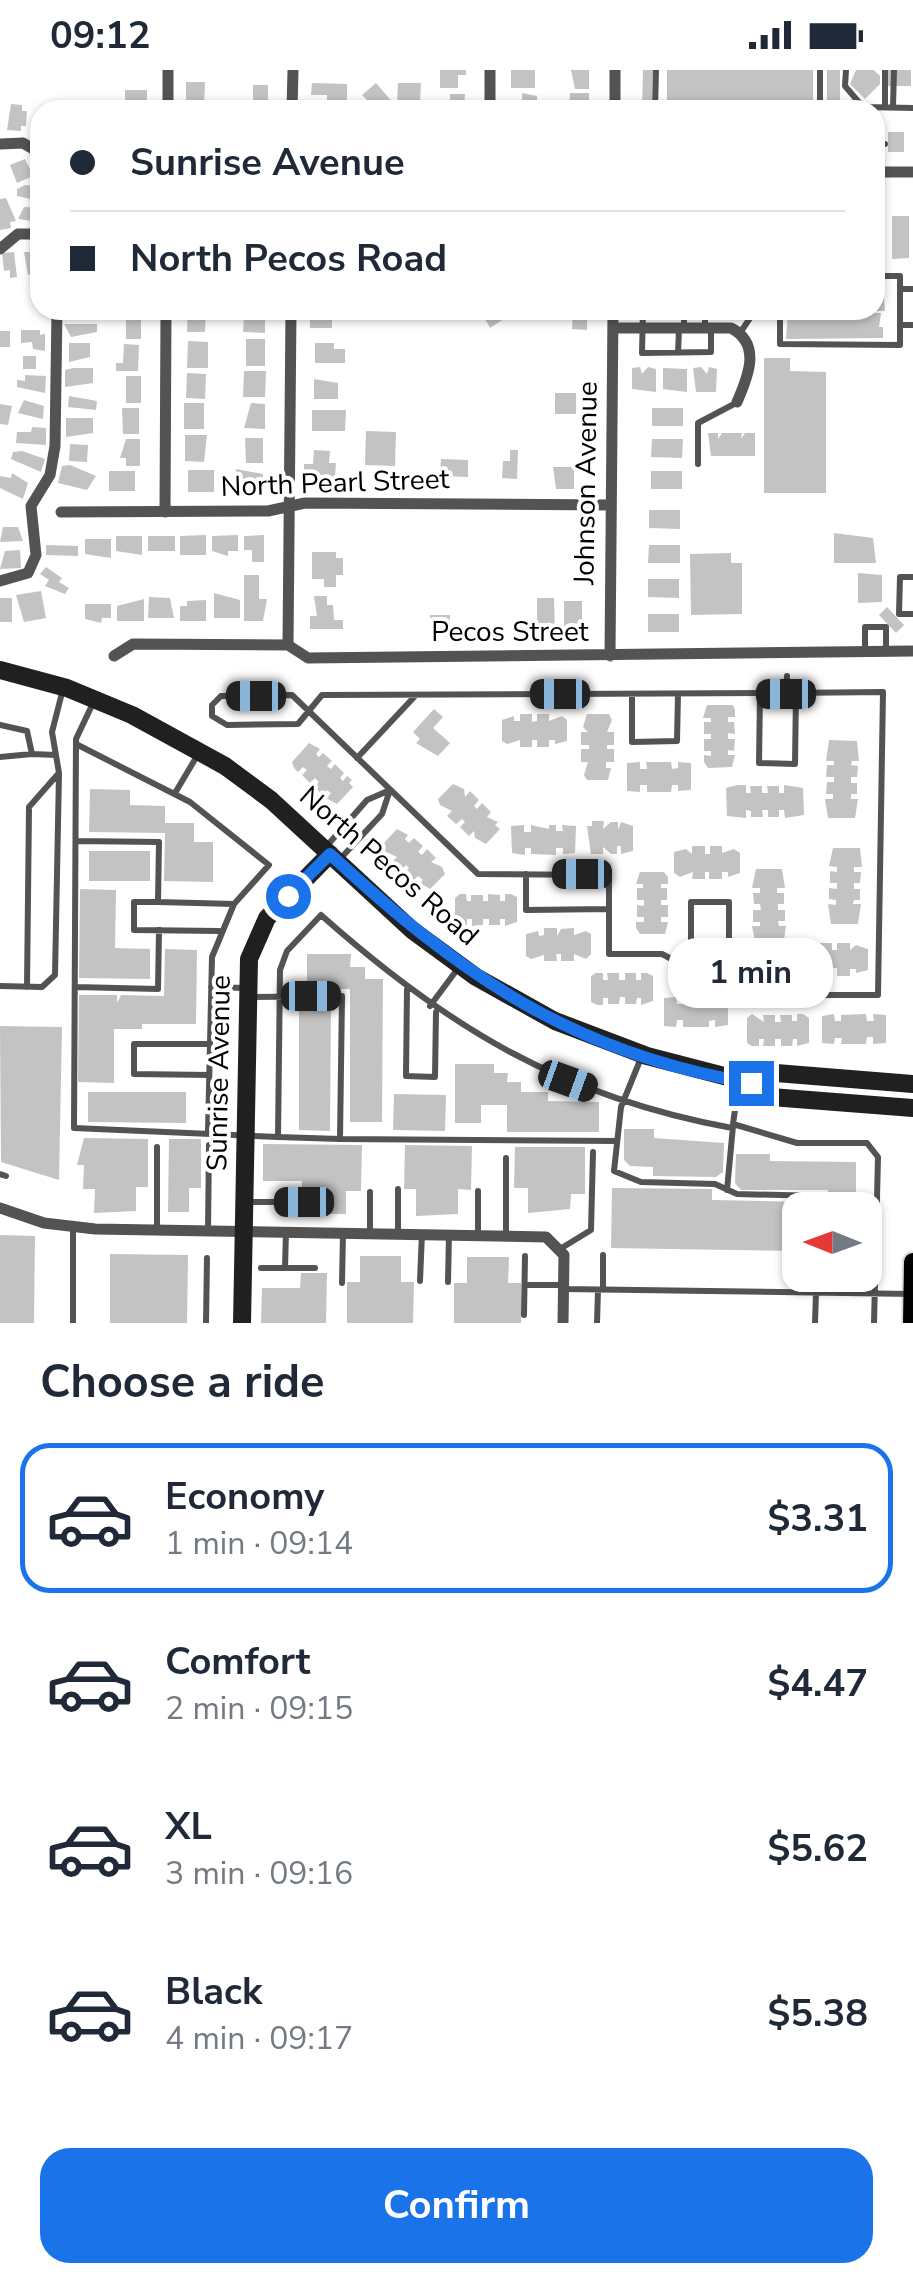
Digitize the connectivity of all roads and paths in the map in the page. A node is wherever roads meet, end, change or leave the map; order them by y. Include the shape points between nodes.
1 (168, 70) edge
2 (292, 70) edge
3 (490, 70) edge
4 (615, 70) edge
5 (656, 70) edge
6 (820, 70) edge
7 (846, 70) edge
8 (886, 70) edge
9 (894, 70) edge
10 (168, 100) edge
11 (292, 100) edge
12 (490, 100) edge
13 (615, 100) edge
14 (656, 100) edge
15 (820, 100) edge
16 (857, 100) edge
17 (885, 107) edge
18 (889, 107) junction
19 (913, 108) edge
20 (0, 144) edge
21 (30, 146) edge
22 (885, 172) edge
23 (913, 172) edge
24 (30, 234) edge
25 (0, 249) edge
26 (885, 276) edge
27 (900, 289) junction
28 (913, 289) edge
29 (57, 320) edge
30 (166, 320) edge
31 (291, 320) edge
32 (613, 320) edge
33 (642, 320) edge
34 (682, 320) edge
35 (706, 320) edge
36 (749, 320) edge
37 (780, 320) edge
38 (900, 325) junction
39 (913, 325) edge
40 (613, 328) junction
41 (642, 328) junction
42 (681, 328) junction
43 (708, 328) junction
44 (740, 333) junction
45 (678, 353) junction
46 (737, 402) joint
47 (698, 464) dead end
48 (611, 505) junction
49 (287, 507) junction
50 (62, 512) dead end
51 (164, 512) junction
52 (913, 577) edge
53 (0, 581) edge
54 (900, 614) junction
55 (913, 614) edge
56 (886, 628) junction
57 (288, 644) junction
58 (865, 651) junction
59 (886, 651) junction
60 (913, 651) edge
61 (114, 656) dead end
62 (610, 656) junction
63 (0, 670) edge
64 (787, 676) dead end
65 (64, 687) junction
66 (416, 694) junction
67 (632, 694) junction
68 (678, 694) junction
69 (760, 694) junction
70 (786, 694) junction
71 (796, 694) junction
72 (95, 700) junction
73 (308, 711) junction
74 (0, 725) edge
75 (76, 744) junction
76 (200, 751) junction
77 (32, 754) junction
78 (56, 755) junction
79 (0, 757) edge
80 (357, 758) junction
81 (59, 773) junction
82 (390, 790) junction
83 (175, 793) junction
84 (76, 842) junction
85 (331, 855) junction
86 (526, 874) junction
87 (158, 902) junction
88 (234, 904) junction
89 (610, 908) junction
90 (160, 930) junction
91 (219, 932) junction
92 (460, 966) junction
93 (691, 969) junction
94 (0, 986) edge
95 (27, 987) junction
96 (74, 987) junction
97 (211, 987) junction
98 (407, 989) junction
99 (729, 989) junction
100 (248, 992) junction
101 (280, 996) junction
102 (433, 1009) junction
103 (210, 1044) junction
104 (642, 1055) junction
105 (209, 1075) junction
106 (745, 1082) junction
107 (913, 1084) edge
108 (623, 1101) junction
109 (913, 1108) edge
110 (733, 1126) junction
111 (208, 1131) junction
112 (245, 1136) junction
113 (278, 1136) junction
114 (340, 1139) junction
115 (617, 1141) junction
116 (209, 1144) dead end
117 (157, 1147) dead end
118 (592, 1152) dead end
119 (506, 1158) dead end
120 (398, 1189) dead end
121 (478, 1190) dead end
122 (727, 1190) junction
123 (370, 1192) dead end
124 (782, 1195) edge
125 (244, 1202) junction
126 (304, 1202) dead end
127 (0, 1208) edge
128 (73, 1228) junction
129 (156, 1230) junction
130 (208, 1231) junction
131 (243, 1232) junction
132 (286, 1232) junction
133 (343, 1232) junction
134 (370, 1233) junction
135 (398, 1233) junction
136 (422, 1234) junction
137 (449, 1234) junction
138 (478, 1234) junction
139 (506, 1234) junction
140 (558, 1246) junction
141 (603, 1255) dead end
142 (525, 1256) dead end
143 (207, 1258) dead end
144 (913, 1262) edge
145 (261, 1268) dead end
146 (285, 1268) junction
147 (315, 1268) dead end
148 (420, 1281) dead end
149 (448, 1282) dead end
150 (342, 1283) dead end
151 (525, 1284) junction
152 (563, 1287) junction
153 (600, 1290) junction
154 (782, 1292) edge
155 (818, 1292) joint
156 (875, 1293) junction
157 (912, 1294) edge
158 (524, 1315) dead end
159 (73, 1323) edge
160 (206, 1323) edge
161 (242, 1323) edge
162 (563, 1323) edge
163 (597, 1323) edge
164 (815, 1323) edge
165 (874, 1323) edge
166 (912, 1323) edge

1 - 10 street
2 - 11 street
3 - 12 street
4 - 13 street
5 - 14 lane
6 - 15 lane
7 - 16 lane via 845,86
8 - 18 lane
9 - 18 lane
17 - 18 lane
18 - 19 lane
20 - 21 street
22 - 23 street
24 - 25 street via 18,234
26 - 27 lane via 900,276
27 - 28 lane
27 - 38 lane
29 - 53 street via 56,446 50,474 31,506 36,555 28,573
30 - 51 street
31 - 49 street
32 - 40 street, Johnson Avenue
33 - 41 lane
34 - 42 lane
35 - 43 lane
36 - 44 lane
37 - 38 lane via 780,344 900,345
38 - 39 lane
40 - 41 street
40 - 48 street, Johnson Avenue
41 - 42 street
41 - 45 lane via 642,353
42 - 43 street
42 - 45 lane
43 - 44 street
43 - 45 lane via 711,352
44 - 46 street via 750,349 749,374
46 - 47 lane via 698,423
48 - 49 street, North Pearl Street
48 - 62 street, Johnson Avenue
49 - 51 street, North Pearl Street
49 - 57 street
50 - 51 street, North Pearl Street
52 - 54 lane via 900,577
54 - 55 lane
54 - 56 lane
56 - 58 lane via 866,628
56 - 59 lane
57 - 61 street, Pecos Street via 133,644
57 - 62 street, Pecos Street via 308,658
58 - 59 street, Pecos Street
58 - 62 street, Pecos Street
59 - 60 street, Pecos Street
63 - 65 main road, North Pecos Road
64 - 70 lane
65 - 72 main road, North Pecos Road
65 - 78 lane via 52,732
66 - 67 lane
66 - 73 lane via 322,695
66 - 80 lane
67 - 68 lane
67 - 68 lane via 632,742 677,741
68 - 69 lane
69 - 70 lane
69 - 71 lane via 759,763 795,764
70 - 71 lane
71 - 99 lane via 883,692 878,995 740,995
72 - 75 lane
72 - 76 main road, North Pecos Road
73 - 73 lane via 292,696 221,696 212,705 212,716 228,726 298,724
73 - 80 lane
74 - 77 lane via 27,731
75 - 83 lane
75 - 84 lane
76 - 83 lane
76 - 85 main road, North Pecos Road via 271,800
77 - 78 lane
77 - 79 lane
78 - 81 lane
80 - 82 lane
81 - 95 lane via 29,807
81 - 95 lane via 55,976 42,987
82 - 85 lane via 382,814
82 - 85 lane via 367,800
82 - 86 lane via 478,874
83 - 88 lane via 269,865
84 - 87 lane via 159,842
84 - 96 lane
85 - 92 main road, North Pecos Road
85 - 100 main road, Sunrise Avenue via 267,918 249,959
86 - 89 lane via 609,875
86 - 89 lane via 526,910
87 - 88 lane
87 - 90 lane via 134,902 134,930
88 - 91 lane
89 - 93 lane via 610,954 662,954
90 - 91 lane
90 - 96 lane via 158,989
91 - 97 lane
92 - 102 lane
92 - 104 main road, North Pecos Road via 556,1022
93 - 99 lane
93 - 99 lane via 691,902 728,902
94 - 95 lane
96 - 111 lane via 74,1128
97 - 100 lane
97 - 103 lane
98 - 101 lane via 320,915 288,951
98 - 102 lane
98 - 102 lane via 406,1076 434,1076
100 - 101 lane
100 - 112 main road, Sunrise Avenue
101 - 113 lane
101 - 114 lane via 342,996
102 - 108 lane via 507,1053
103 - 105 lane
103 - 105 lane via 134,1044 134,1074
104 - 106 main road, North Pecos Road
104 - 108 lane
105 - 111 lane
106 - 107 main road, North Pecos Road via 776,1073
106 - 109 main road, North Pecos Road via 772,1097
106 - 110 lane
108 - 110 lane
108 - 115 lane
110 - 122 lane
110 - 156 lane via 797,1143 867,1144 878,1157
111 - 112 lane
112 - 113 lane
112 - 125 main road, Sunrise Avenue
113 - 114 lane
114 - 115 lane
115 - 122 lane via 614,1171 642,1182
116 - 130 lane
117 - 129 lane
118 - 140 lane via 591,1230
119 - 139 lane
120 - 135 lane
121 - 138 lane
122 - 124 lane
123 - 134 lane
125 - 126 lane
125 - 131 main road, Sunrise Avenue
127 - 128 street
128 - 129 street
128 - 159 lane
129 - 130 street
130 - 131 street
131 - 132 street
131 - 161 main road, Sunrise Avenue
132 - 133 street
132 - 146 lane
133 - 134 street
133 - 150 lane
134 - 135 street
135 - 136 street
136 - 137 street
136 - 148 lane
137 - 138 street
137 - 149 lane
138 - 139 street
139 - 140 street via 546,1236
140 - 152 street
141 - 153 lane
142 - 151 lane
143 - 160 lane
144 - 157 main road
145 - 146 lane
146 - 147 lane
151 - 152 lane
151 - 158 lane
152 - 153 lane
152 - 162 street
153 - 154 lane
153 - 163 lane
155 - 156 lane
155 - 164 lane
156 - 157 lane
156 - 165 lane
157 - 166 main road

